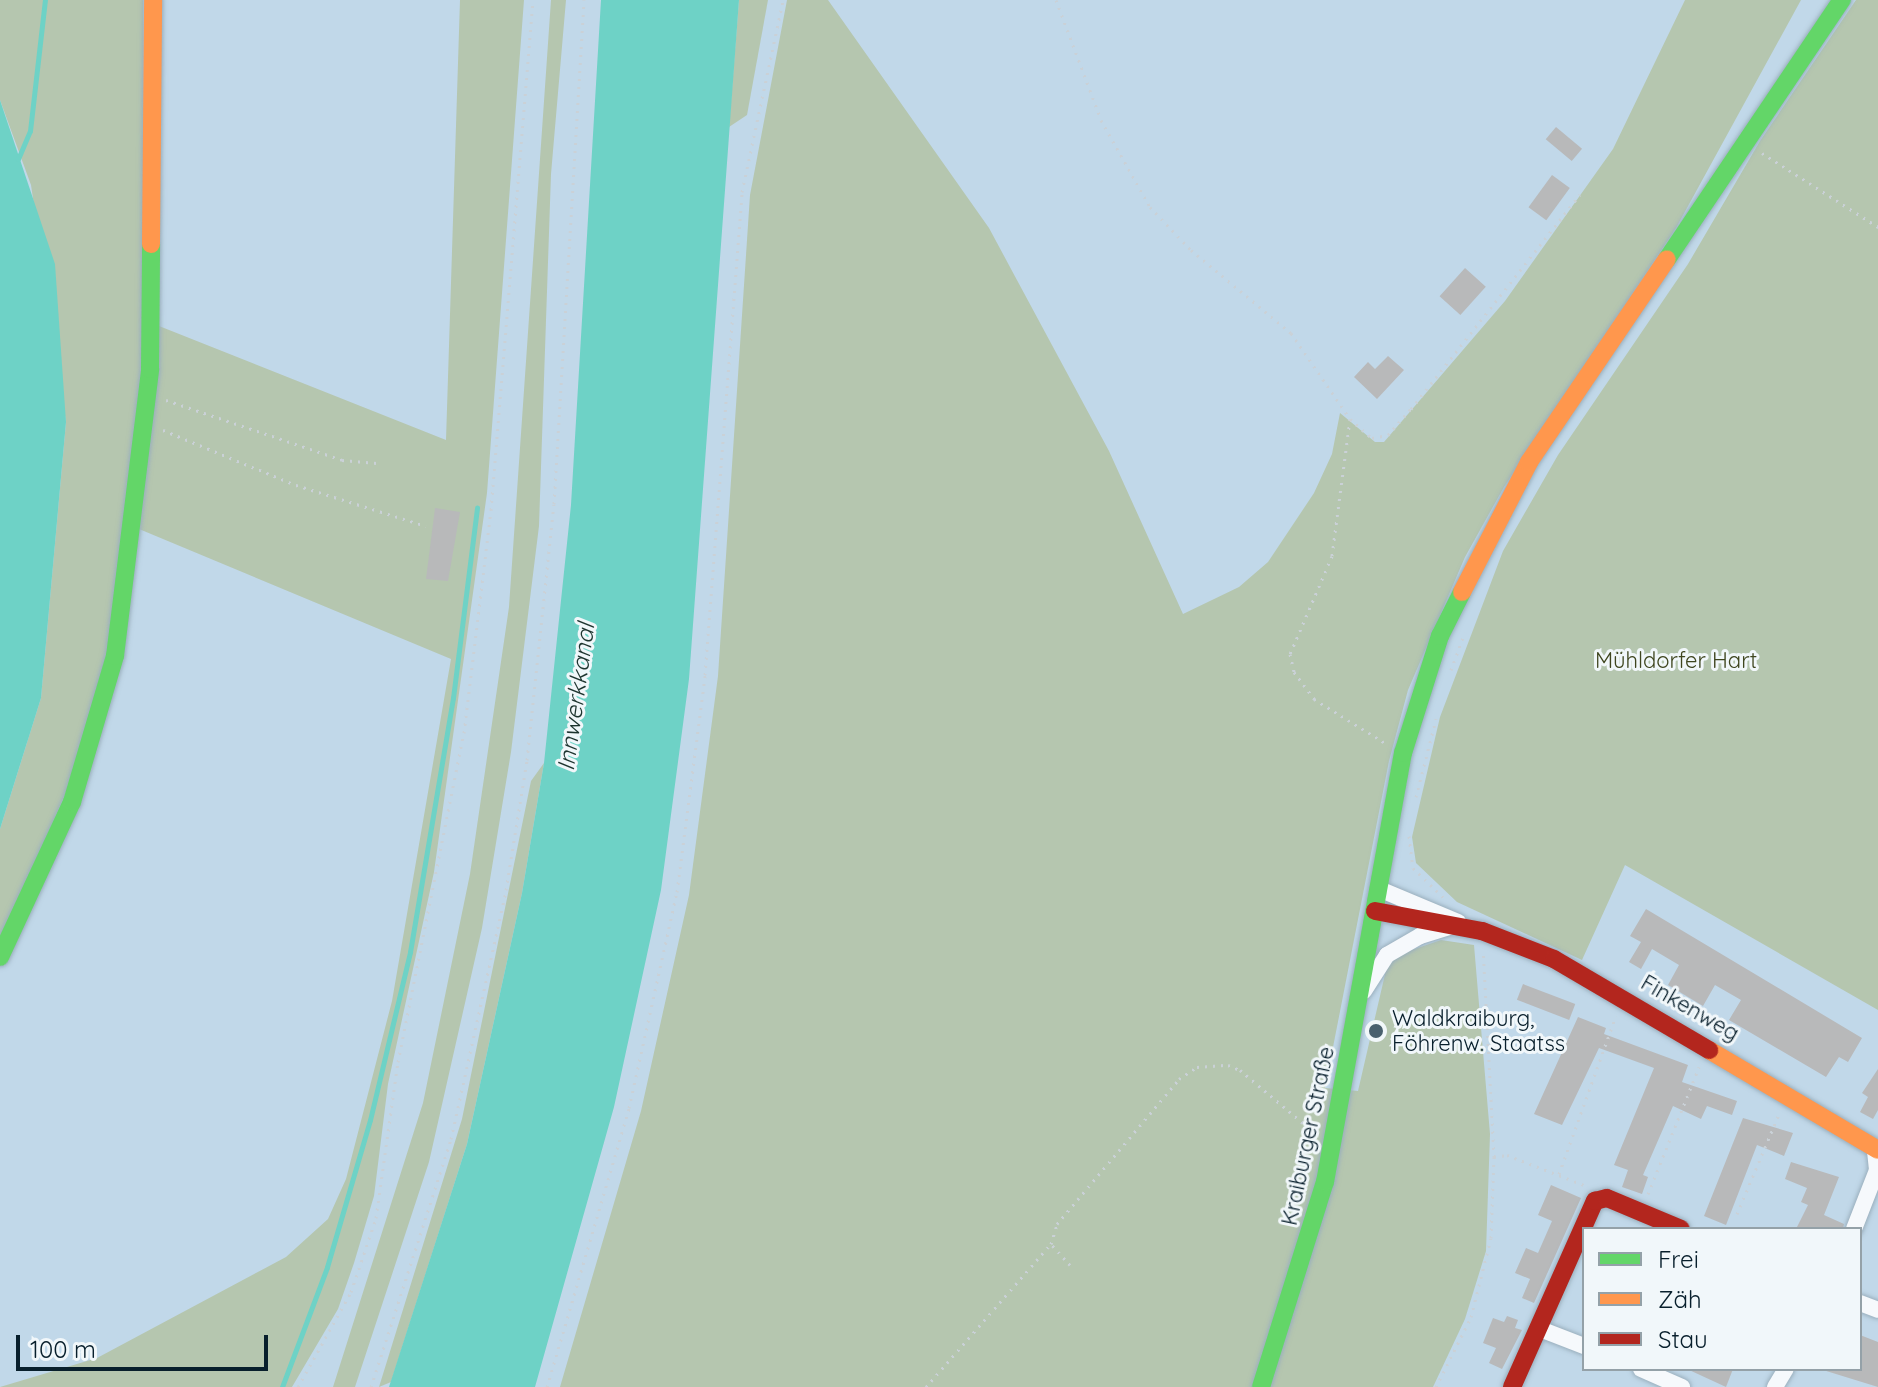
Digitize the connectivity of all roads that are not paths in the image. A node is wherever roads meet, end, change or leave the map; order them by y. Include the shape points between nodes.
1 (153, 0) edge
2 (1842, 0) edge
3 (1379, 889) junction
4 (1375, 911) junction
5 (1467, 928) junction
6 (0, 957) edge
7 (1360, 1000) junction
8 (1877, 1150) edge
9 (1584, 1227) edge
10 (1676, 1227) edge
11 (1855, 1227) edge
12 (1582, 1231) edge
13 (1540, 1329) junction
14 (1582, 1345) edge
15 (1646, 1371) edge
16 (1261, 1387) edge
17 (1512, 1387) edge
18 (1682, 1387) edge

1 - 6 street via 148,394 103,706 66,817
2 - 3 street, Kraiburger Straße via 1752,147 1496,519 1440,636 1403,753
3 - 4 street, Kraiburger Straße
3 - 5 street, Finkenweg
4 - 5 street, Finkenweg
4 - 7 street, Kraiburger Straße
5 - 7 street via 1420,936 1387,955
5 - 8 street, Finkenweg via 1514,941 1623,996
7 - 16 street, Kraiburger Straße via 1310,1239
8 - 11 street via 1877,1170
9 - 10 street via 1595,1201 1602,1199
12 - 13 street
13 - 14 street
13 - 17 street
15 - 18 street

